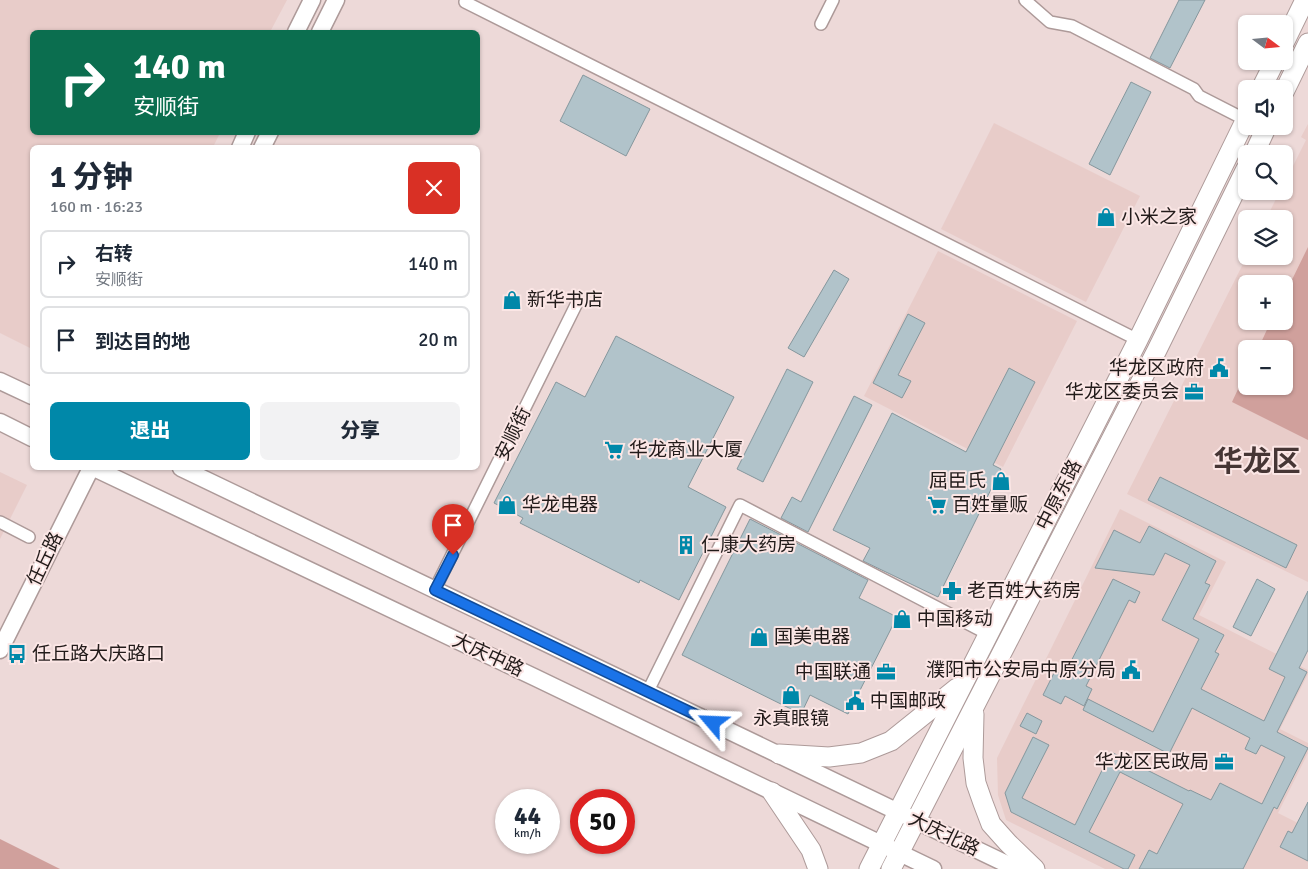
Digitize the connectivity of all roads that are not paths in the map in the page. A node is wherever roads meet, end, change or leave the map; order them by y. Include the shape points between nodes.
1 (312, 0) edge
2 (336, 0) edge
3 (833, 0) edge
4 (1025, 0) edge
5 (1305, 0) edge
6 (465, 2) dead end
7 (820, 24) dead end
8 (1293, 24) edge
9 (297, 30) edge
10 (321, 30) edge
11 (1308, 43) edge
12 (1290, 80) edge
13 (1238, 115) edge
14 (1238, 135) edge
15 (1238, 185) edge
16 (576, 305) dead end
17 (1138, 340) junction
18 (0, 381) edge
19 (30, 395) edge
20 (0, 422) edge
21 (30, 437) edge
22 (91, 470) edge
23 (96, 470) edge
24 (185, 470) edge
25 (0, 522) edge
26 (29, 537) dead end
27 (435, 590) junction
28 (988, 634) junction
29 (0, 650) edge
30 (964, 683) junction
31 (648, 691) junction
32 (974, 708) junction
33 (779, 754) junction
34 (772, 792) junction
35 (898, 812) junction
36 (916, 821) junction
37 (881, 844) junction
38 (896, 861) edge
39 (818, 869) edge
40 (868, 869) edge
41 (933, 869) edge
42 (1017, 869) edge
43 (1035, 869) edge

1 - 9 main road
2 - 10 main road
3 - 7 street
4 - 13 street via 1050,22 1072,26
5 - 8 main road
6 - 17 street
11 - 12 main road
14 - 17 main road, 中原东路
15 - 32 main road, 中原东路 via 1158,350
16 - 27 street, 安顺街
17 - 28 main road, 中原东路
18 - 19 main road
20 - 21 main road
22 - 29 main road, 任丘路
23 - 34 main road, 大庆中路
24 - 27 main road, 大庆中路
25 - 26 street
27 - 31 main road, 大庆中路
28 - 30 main road, 中原东路
28 - 31 street via 740,506
30 - 33 main road via 891,741 861,754 828,757
30 - 35 main road, 中原东路
31 - 33 main road, 大庆中路
32 - 36 main road, 中原东路
32 - 43 main road via 973,758 983,803 991,824
33 - 35 main road, 大庆中路
34 - 37 main road, 大庆中路
34 - 39 main road via 811,850
35 - 36 main road, 大庆北路
35 - 37 main road, 中原东路
36 - 38 main road, 中原东路
36 - 42 main road, 大庆北路
37 - 38 main road, 大庆北路
37 - 40 main road, 中原东路
38 - 41 main road, 大庆北路

